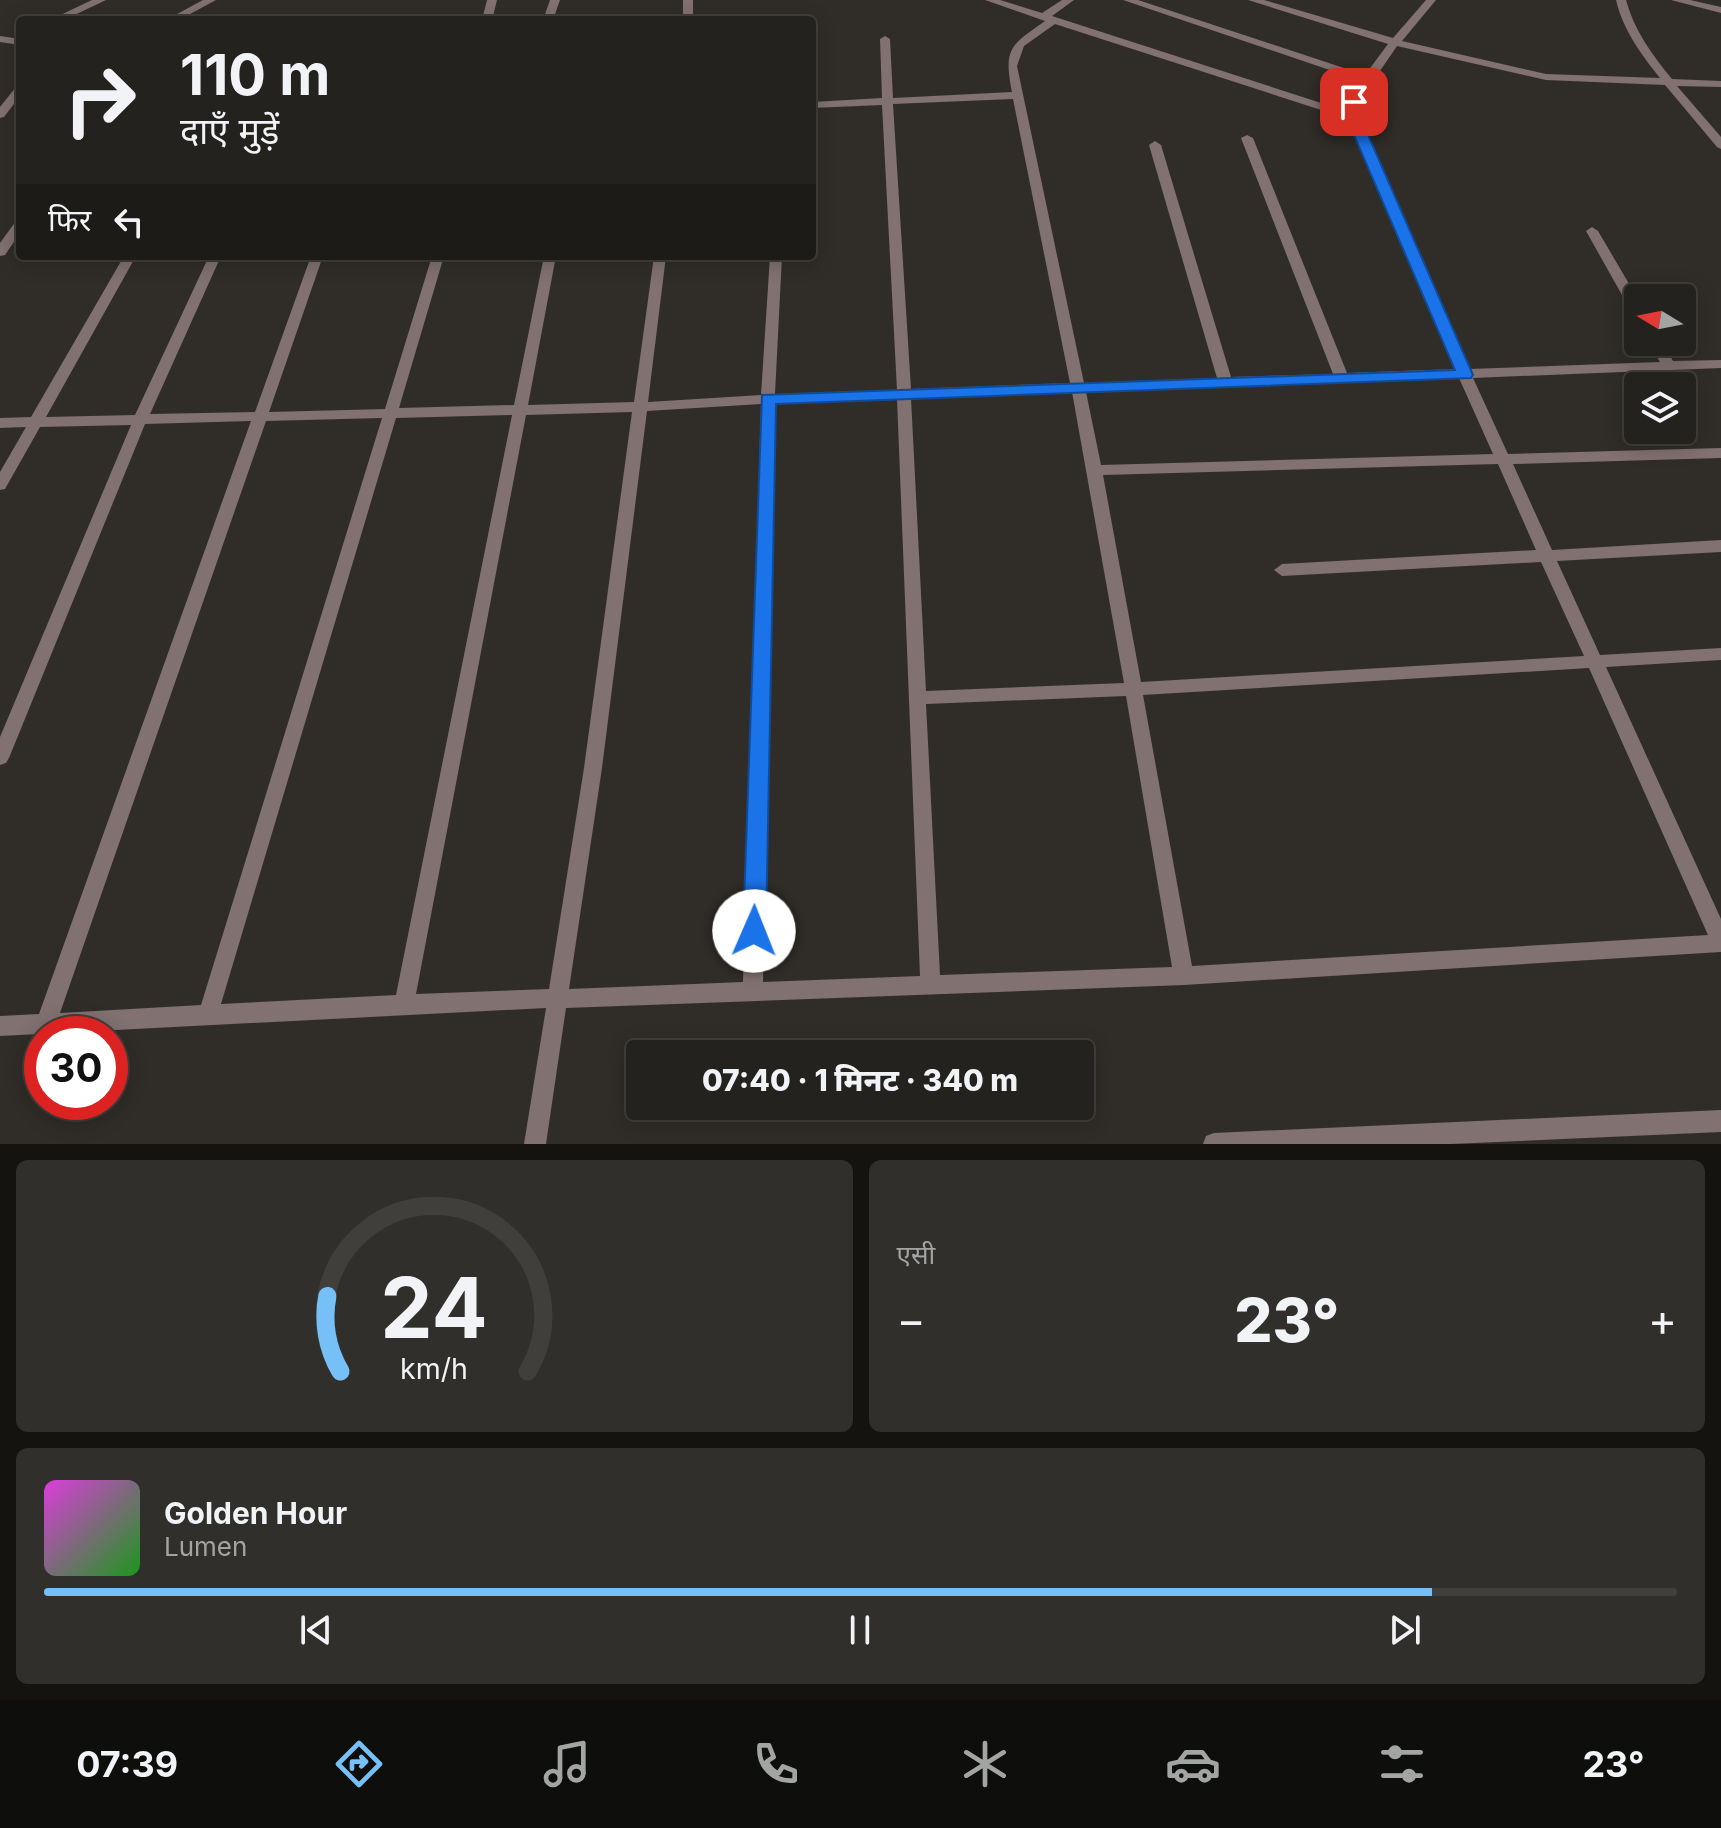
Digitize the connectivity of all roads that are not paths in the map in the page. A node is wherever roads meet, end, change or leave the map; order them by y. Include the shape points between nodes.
1 (101, 0) edge
2 (211, 0) edge
3 (990, 0) edge
4 (1069, 0) edge
5 (1253, 0) edge
6 (1431, 0) edge
7 (1621, 0) edge
8 (1676, 0) edge
9 (1138, 1) edge
10 (1721, 10) edge
11 (64, 16) edge
12 (179, 16) edge
13 (1049, 19) junction
14 (885, 39) dead end
15 (1397, 43) junction
16 (1368, 79) junction
17 (1671, 83) junction
18 (1721, 84) edge
19 (16, 94) edge
20 (1018, 95) junction
21 (887, 101) junction
22 (816, 105) edge
23 (0, 115) edge
24 (1354, 117) junction
25 (1247, 138) dead end
26 (1720, 141) edge
27 (1155, 145) dead end
28 (16, 230) edge
29 (1592, 231) dead end
30 (0, 252) edge
31 (128, 260) edge
32 (213, 260) edge
33 (316, 260) edge
34 (437, 260) edge
35 (549, 260) edge
36 (659, 260) edge
37 (776, 260) edge
38 (1624, 287) edge
39 (1663, 356) edge
40 (1721, 364) edge
41 (1669, 366) junction
42 (1465, 375) junction
43 (1342, 378) junction
44 (1226, 383) junction
45 (1079, 387) junction
46 (904, 394) junction
47 (768, 399) junction
48 (640, 407) junction
49 (519, 408) junction
50 (391, 413) junction
51 (260, 418) junction
52 (34, 421) junction
53 (139, 422) junction
54 (0, 423) edge
55 (1721, 453) edge
56 (1503, 457) junction
57 (1095, 470) junction
58 (0, 485) edge
59 (1721, 546) edge
60 (1547, 556) junction
61 (1282, 570) dead end
62 (1721, 654) edge
63 (1594, 660) junction
64 (1133, 689) junction
65 (918, 698) junction
66 (0, 758) edge
67 (1721, 942) edge
68 (1184, 976) junction
69 (930, 985) junction
70 (753, 993) junction
71 (555, 1000) junction
72 (404, 1004) junction
73 (208, 1015) junction
74 (48, 1016) edge
75 (128, 1019) edge
76 (24, 1024) edge
77 (0, 1026) edge
78 (1721, 1121) edge
79 (535, 1144) edge
80 (1214, 1144) edge

1 - 11 street
2 - 12 street
3 - 13 street
4 - 13 street
5 - 15 street
6 - 15 street
7 - 17 street via 1624,17
8 - 10 street
9 - 16 street
13 - 20 street via 1013,54
13 - 24 street
14 - 21 street
15 - 16 street
15 - 17 street via 1546,77
16 - 24 street via 1354,102
17 - 18 street
17 - 26 street
19 - 23 street
20 - 21 street
20 - 45 street
21 - 22 street
21 - 46 street
24 - 42 street
25 - 43 street
27 - 44 street
28 - 30 street
29 - 38 street
31 - 52 street
32 - 53 street
33 - 51 street
34 - 50 street
35 - 49 street
36 - 48 street
37 - 47 street
39 - 41 street
40 - 41 street
41 - 42 street
42 - 43 street
42 - 56 street
43 - 44 street
44 - 45 street
45 - 46 street
45 - 57 street
46 - 47 street
46 - 65 street
47 - 48 street
47 - 70 street
48 - 49 street
48 - 71 street via 593,768
49 - 50 street
49 - 72 street
50 - 51 street
50 - 73 street
51 - 53 street
51 - 74 street
52 - 53 street
52 - 54 street
52 - 58 street
53 - 66 street
55 - 56 street
56 - 57 street
56 - 60 street
57 - 64 street
59 - 60 street
60 - 61 street
60 - 63 street
62 - 63 street
63 - 64 street
63 - 67 street
64 - 65 street
64 - 68 street
65 - 69 street
67 - 68 street
68 - 69 street
69 - 70 street
70 - 71 street
71 - 72 street
71 - 79 street
72 - 73 street
73 - 75 street
76 - 77 street
78 - 80 street

